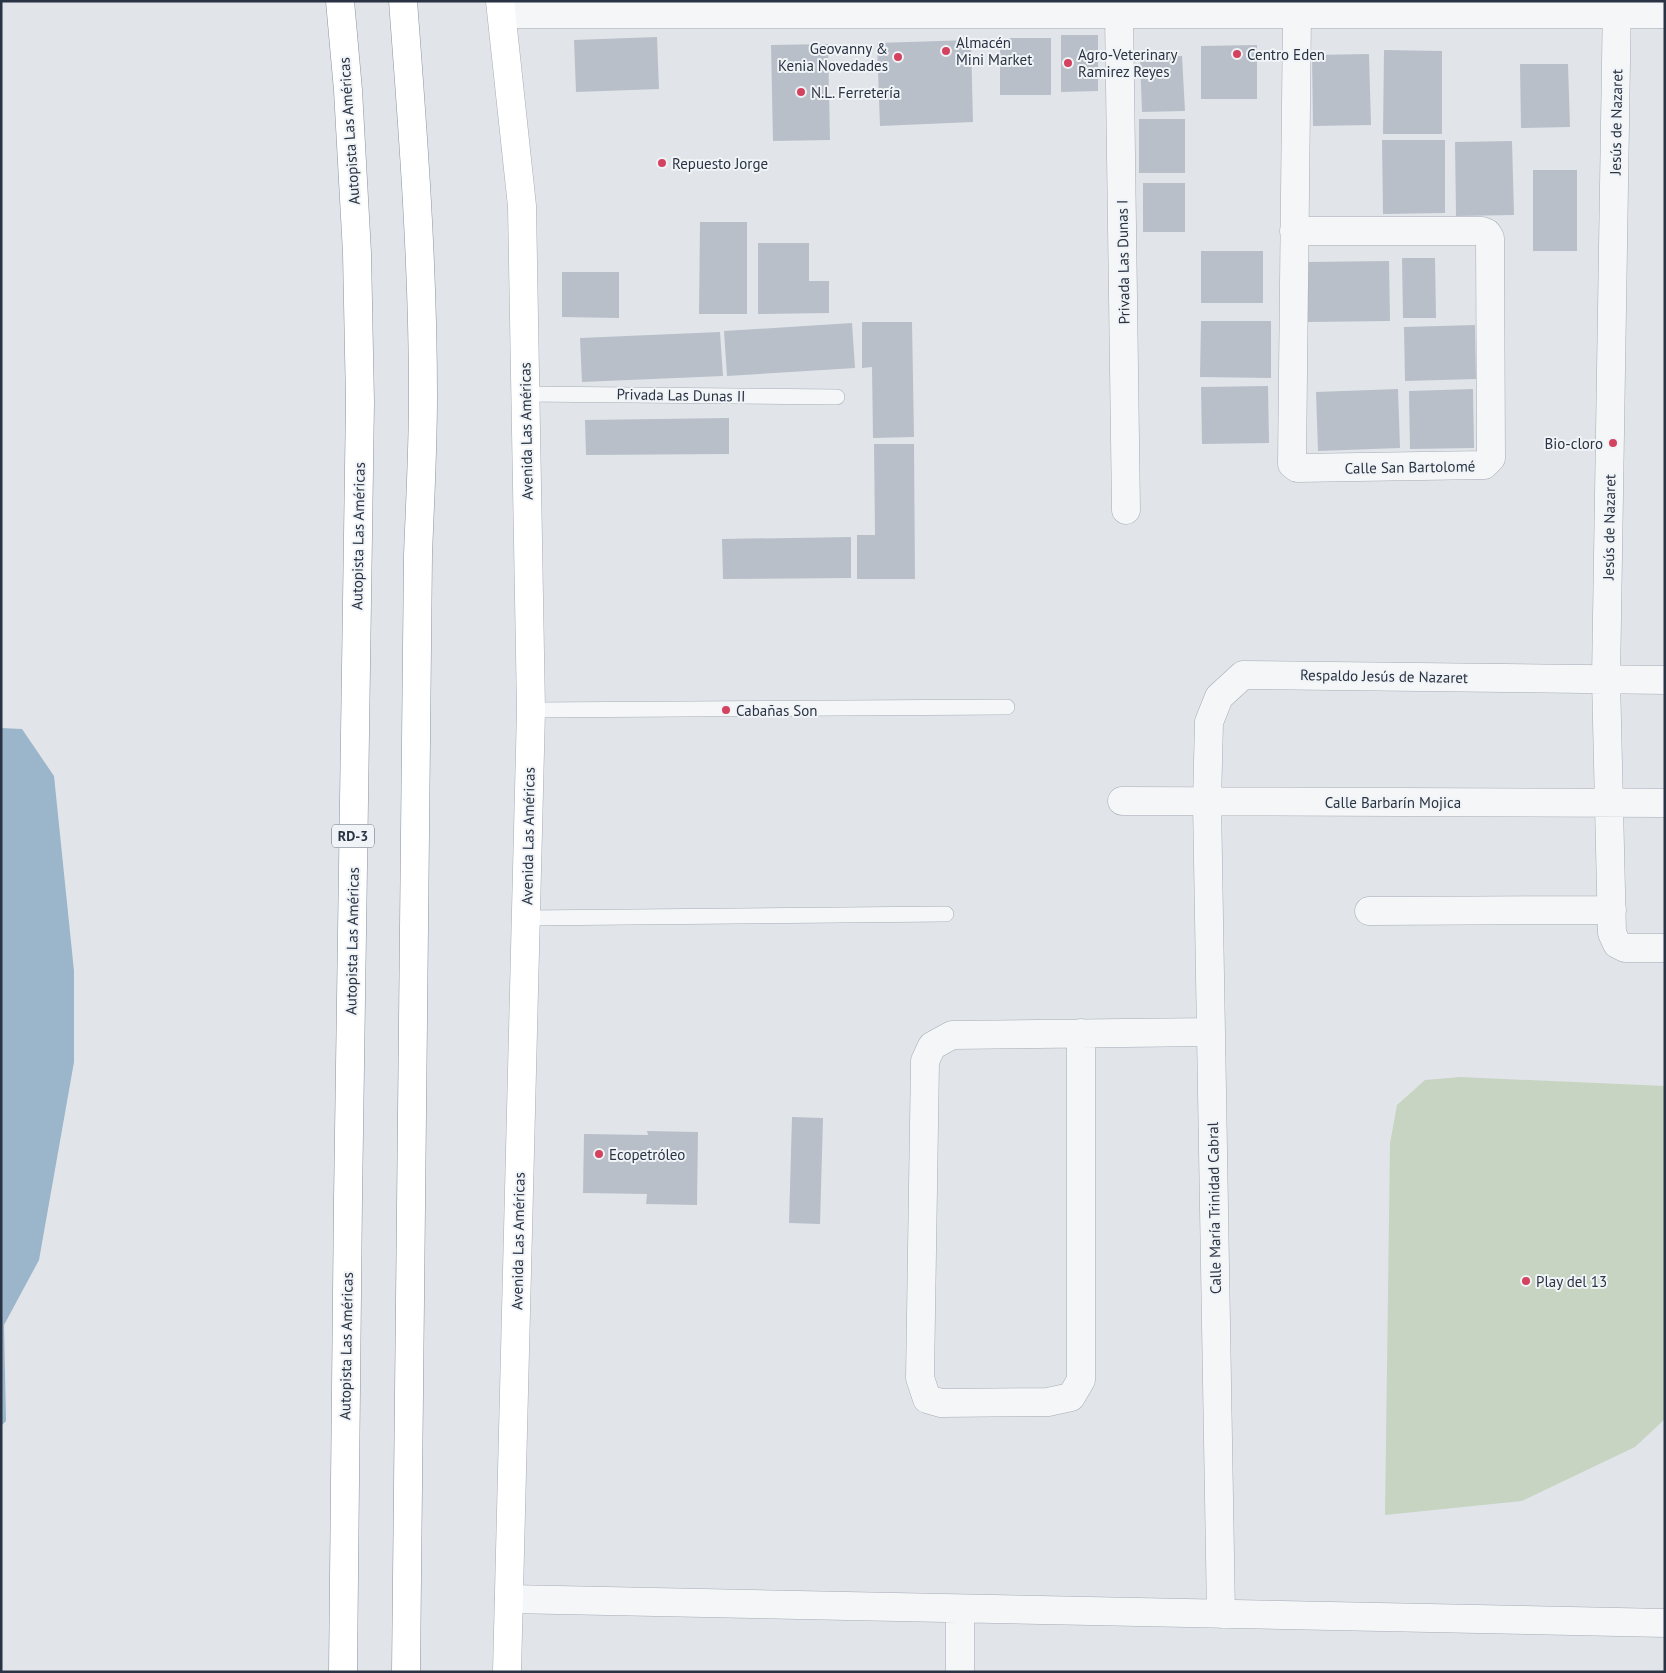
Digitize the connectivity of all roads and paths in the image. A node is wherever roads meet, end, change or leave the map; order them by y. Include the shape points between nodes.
1 (340, 1) edge
2 (403, 1) edge
3 (501, 8) edge
4 (764, 8) edge
5 (963, 8) edge
6 (1617, 8) edge
7 (1119, 14) junction
8 (1297, 14) junction
9 (1665, 14) edge
10 (1294, 231) junction
11 (525, 394) junction
12 (837, 397) dead end
13 (1126, 510) dead end
14 (1606, 679) junction
15 (1665, 680) edge
16 (1007, 707) dead end
17 (531, 710) junction
18 (1122, 801) dead end
19 (1207, 802) junction
20 (1609, 803) junction
21 (1665, 803) edge
22 (1369, 911) dead end
23 (946, 914) dead end
24 (526, 918) junction
25 (1612, 922) junction
26 (1665, 948) edge
27 (1211, 1032) junction
28 (1081, 1033) junction
29 (509, 1599) junction
30 (960, 1609) junction
31 (1221, 1614) junction
32 (1665, 1623) edge
33 (343, 1672) edge
34 (406, 1672) edge
35 (507, 1672) edge
36 (960, 1672) edge

1 - 33 main road, Autopista Las Américas / RD-3 via 357,253 360,402
2 - 34 main road via 419,250 423,396 418,555
3 - 4 street
3 - 11 main road, Avenida Las Américas via 522,206
4 - 5 street
5 - 7 street
6 - 8 street
6 - 9 street
6 - 14 street, Jesús de Nazaret
7 - 8 street
7 - 13 street, Privada Las Dunas I
8 - 10 street, Calle San Bartolomé
10 - 10 street, Calle San Bartolomé via 1292,464 1297,468 1484,466 1490,458 1490,238 1487,233
11 - 12 lane, Privada Las Dunas II
11 - 17 main road, Avenida Las Américas
14 - 15 street, Respaldo Jesús de Nazaret
14 - 19 street, Respaldo Jesús de Nazaret via 1243,675 1219,698 1209,722
14 - 20 street, Jesús de Nazaret
16 - 17 lane
17 - 24 main road, Avenida Las Américas
18 - 19 street, Calle Barbarín Mojica
19 - 20 street, Calle Barbarín Mojica
19 - 27 street, Calle María Trinidad Cabral
20 - 21 street, Calle Barbarín Mojica
20 - 25 street, Jesús de Nazaret
22 - 25 street
23 - 24 lane
24 - 29 main road, Avenida Las Américas
25 - 26 street via 1617,944 1625,948
27 - 28 street
27 - 31 street, Calle María Trinidad Cabral
28 - 28 street via 952,1036 932,1046 925,1061 920,1378 927,1399 941,1403 1048,1402 1070,1397 1081,1380
29 - 30 street
29 - 35 main road, Avenida Las Américas
30 - 31 street
30 - 36 street
31 - 32 street

